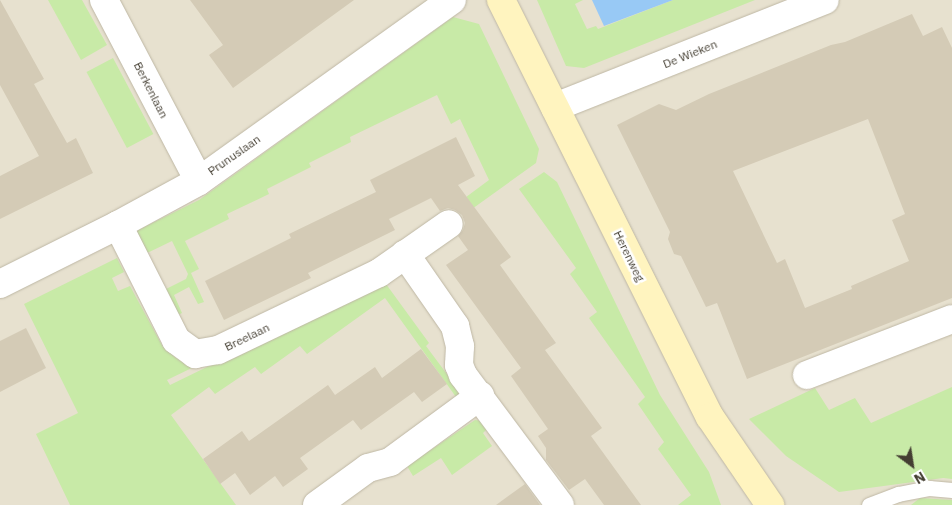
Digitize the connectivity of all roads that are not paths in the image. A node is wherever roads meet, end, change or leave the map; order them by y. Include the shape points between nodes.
1 (104, 0) edge
2 (452, 0) edge
3 (501, 0) edge
4 (825, 0) edge
5 (555, 107) junction
6 (198, 181) junction
7 (118, 224) junction
8 (449, 224) dead end
9 (405, 254) junction
10 (0, 284) edge
11 (952, 319) edge
12 (806, 375) dead end
13 (480, 396) junction
14 (952, 490) edge
15 (317, 505) edge
16 (560, 505) edge
17 (770, 505) edge
18 (869, 505) edge

1 - 6 street, Berkenlaan
2 - 6 street, Prunuslaan
3 - 5 street, Herenweg
4 - 5 street, De Wieken
5 - 17 street, Herenweg via 710,417
6 - 7 street, Prunuslaan
7 - 9 street, Breelaan via 176,340 195,354 218,350 380,273
7 - 10 street, Prunuslaan
8 - 9 street, Breelaan
9 - 13 street via 455,326 460,346 459,365
11 - 12 street
13 - 15 street via 390,462 368,468
13 - 16 street
14 - 18 lane via 929,488 898,494

